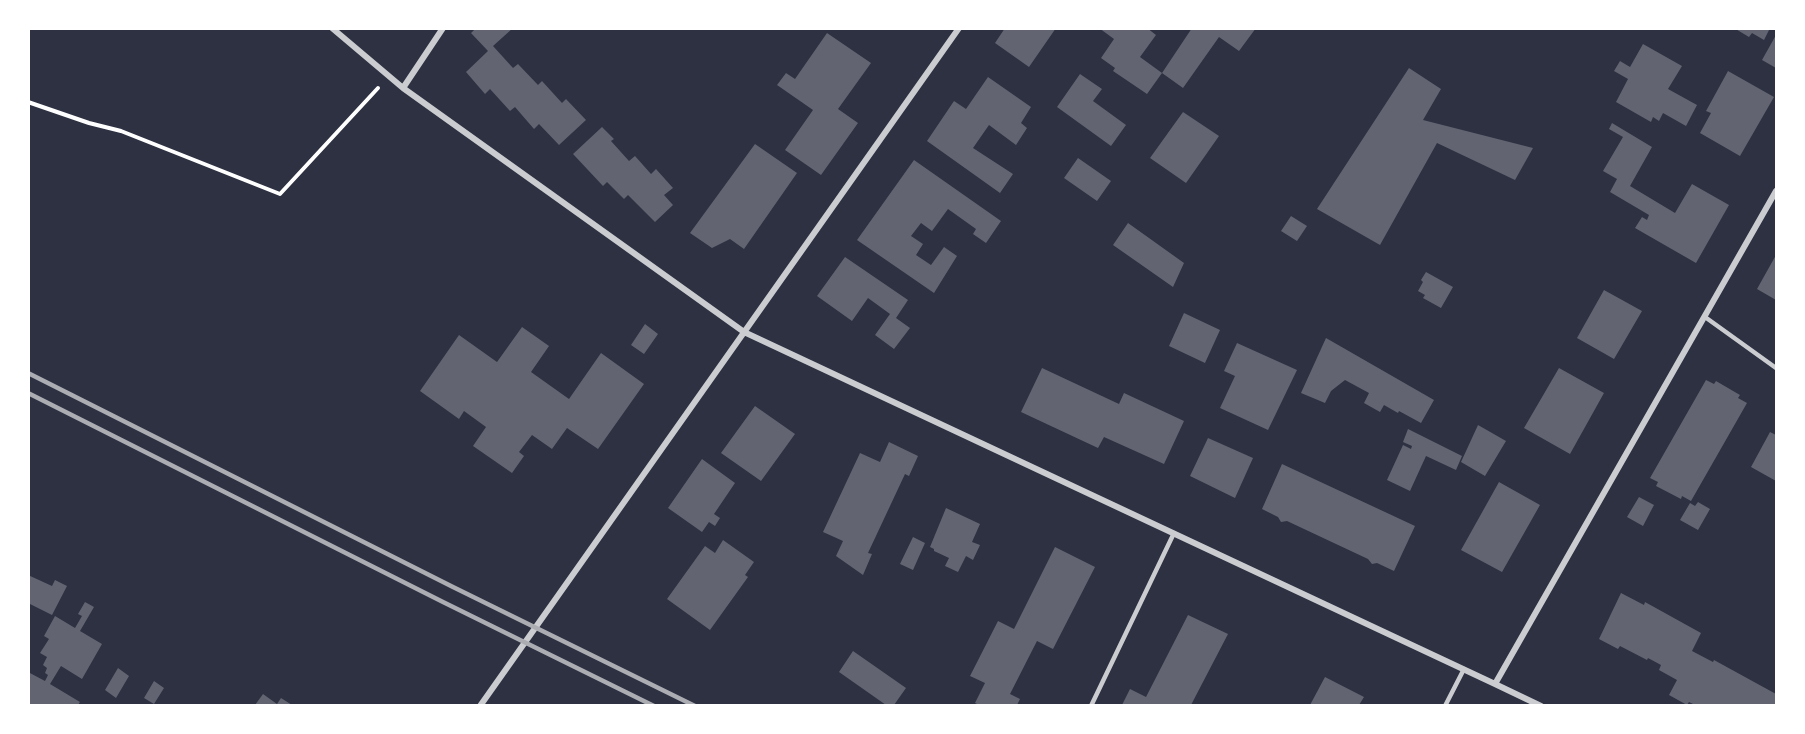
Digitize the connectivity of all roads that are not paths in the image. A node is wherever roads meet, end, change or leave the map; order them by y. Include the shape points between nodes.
1 (332, 28) edge
2 (443, 28) edge
3 (959, 28) edge
4 (403, 88) junction
5 (1776, 191) edge
6 (1705, 317) junction
7 (744, 332) junction
8 (1776, 368) edge
9 (1174, 533) junction
10 (1464, 669) junction
11 (1495, 684) junction
12 (480, 705) edge
13 (1091, 705) edge
14 (1445, 705) edge
15 (1541, 705) edge

1 - 4 street
2 - 4 street
3 - 7 street
4 - 7 street
5 - 6 street
6 - 8 lane
6 - 11 street
7 - 9 street
7 - 12 street
9 - 10 street
9 - 13 lane
10 - 11 street
10 - 14 lane
11 - 15 street

